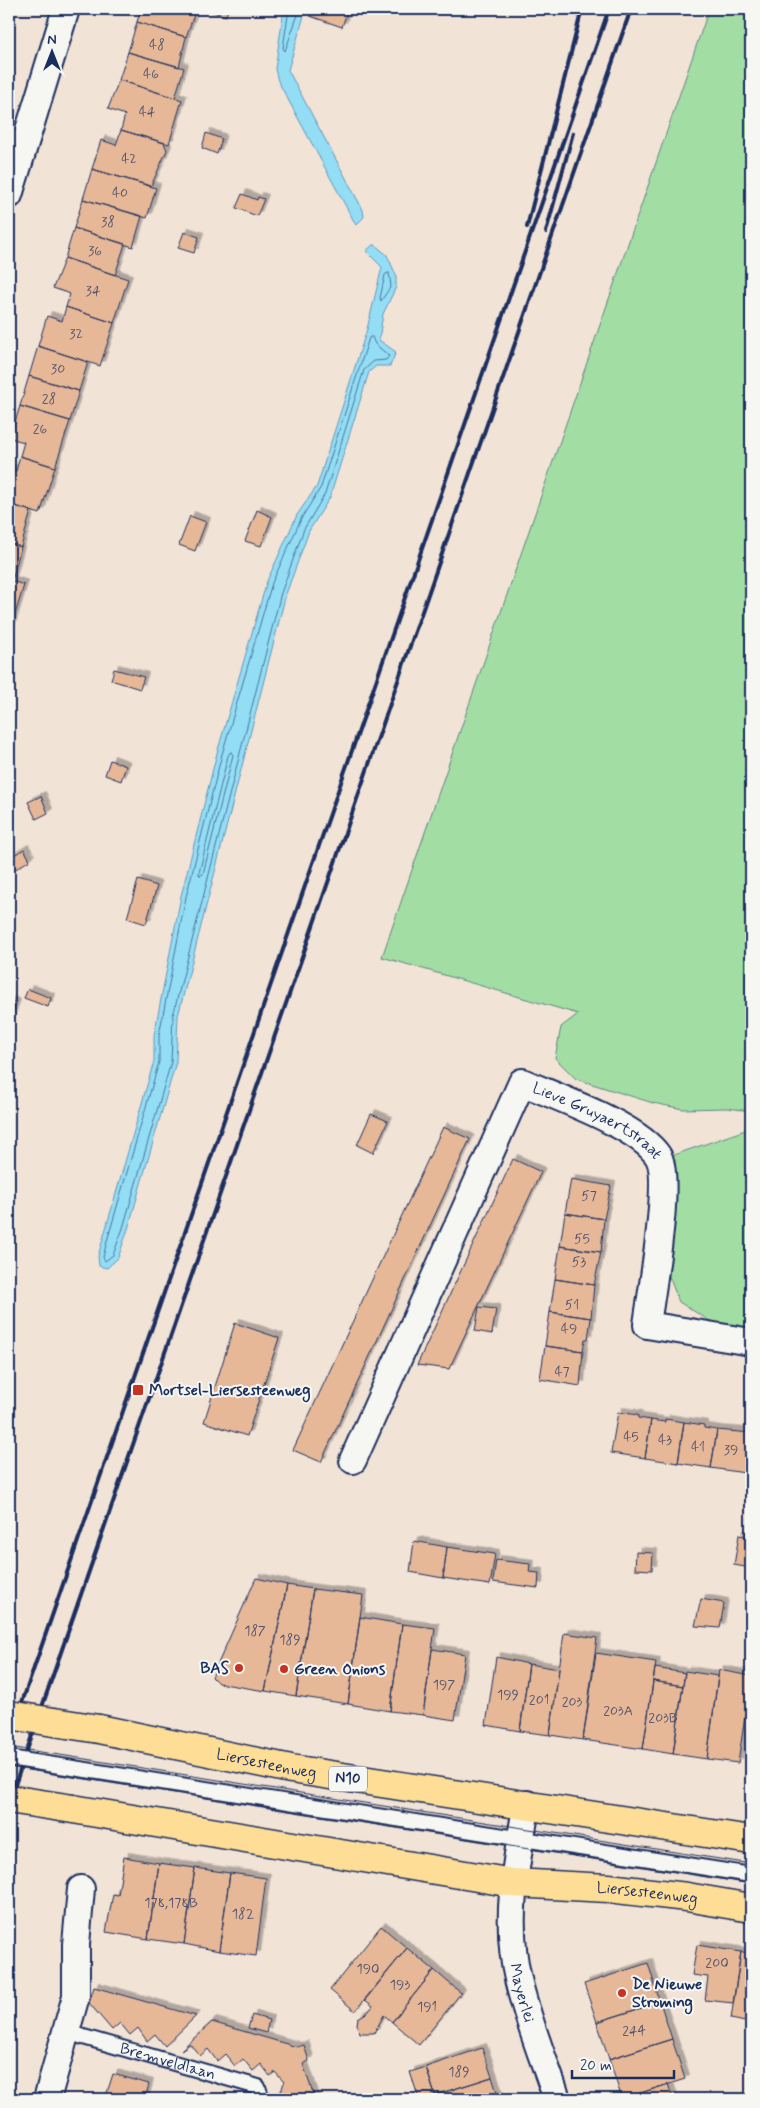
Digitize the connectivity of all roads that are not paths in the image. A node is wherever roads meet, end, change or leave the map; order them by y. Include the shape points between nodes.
1 (66, 9) edge
2 (9, 195) edge
3 (751, 1342) edge
4 (353, 1460) dead end
5 (9, 1715) edge
6 (9, 1758) edge
7 (9, 1799) edge
8 (527, 1804) junction
9 (520, 1840) junction
10 (751, 1840) edge
11 (751, 1875) edge
12 (512, 1883) junction
13 (81, 1889) dead end
14 (751, 1908) edge
15 (66, 2032) junction
16 (46, 2099) edge
17 (262, 2099) edge
18 (556, 2099) edge

1 - 2 street
3 - 4 street, Lieve Gruyaertstraat via 647,1325 664,1194 658,1156 628,1128 522,1082
5 - 8 main road, Liersesteenweg / N10, bridge via 100,1729 291,1769
6 - 9 lane, bridge
7 - 12 main road, Liersesteenweg, bridge
8 - 9 street
8 - 10 main road, Liersesteenweg / N10
9 - 11 lane
9 - 12 street
12 - 14 main road, Liersesteenweg via 608,1888
12 - 18 street, Mayerlei via 518,1979
13 - 15 street via 76,1996
15 - 16 street
15 - 17 lane, Bremveldlaan via 258,2087

